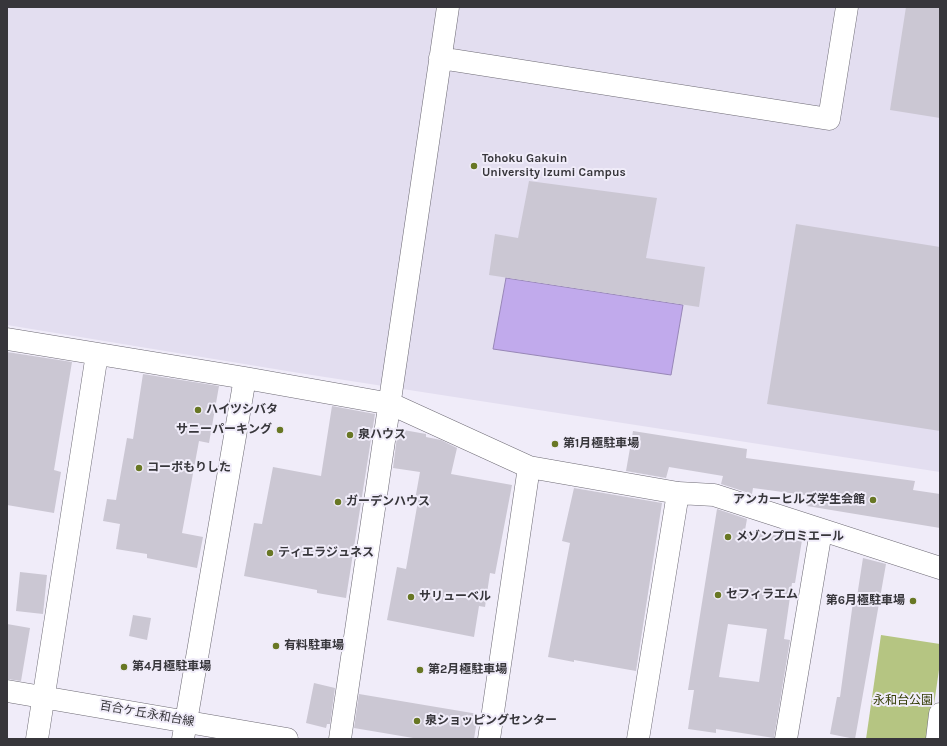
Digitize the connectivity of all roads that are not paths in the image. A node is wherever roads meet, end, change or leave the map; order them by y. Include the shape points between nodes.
1 (448, 7) edge
2 (847, 7) edge
3 (440, 58) junction
4 (7, 339) edge
5 (97, 354) junction
6 (245, 378) junction
7 (391, 404) junction
8 (529, 467) junction
9 (678, 493) junction
10 (820, 531) junction
11 (940, 568) edge
12 (7, 691) edge
13 (42, 696) junction
14 (940, 714) edge
15 (185, 730) edge
16 (36, 739) edge
17 (287, 739) edge
18 (340, 739) edge
19 (489, 739) edge
20 (638, 739) edge
21 (786, 739) edge
22 (937, 739) edge

1 - 3 street
2 - 3 street via 829,119
3 - 7 street
4 - 5 street
5 - 6 street
5 - 13 street
6 - 7 street
6 - 15 street
7 - 8 street
7 - 18 street
8 - 9 street
8 - 19 street
9 - 10 street via 714,495
9 - 20 street
10 - 11 street
10 - 21 street
12 - 13 street, 百合ケ丘永和台線
13 - 15 street, 百合ケ丘永和台線
13 - 16 street
14 - 22 street
15 - 17 street, 百合ケ丘永和台線

